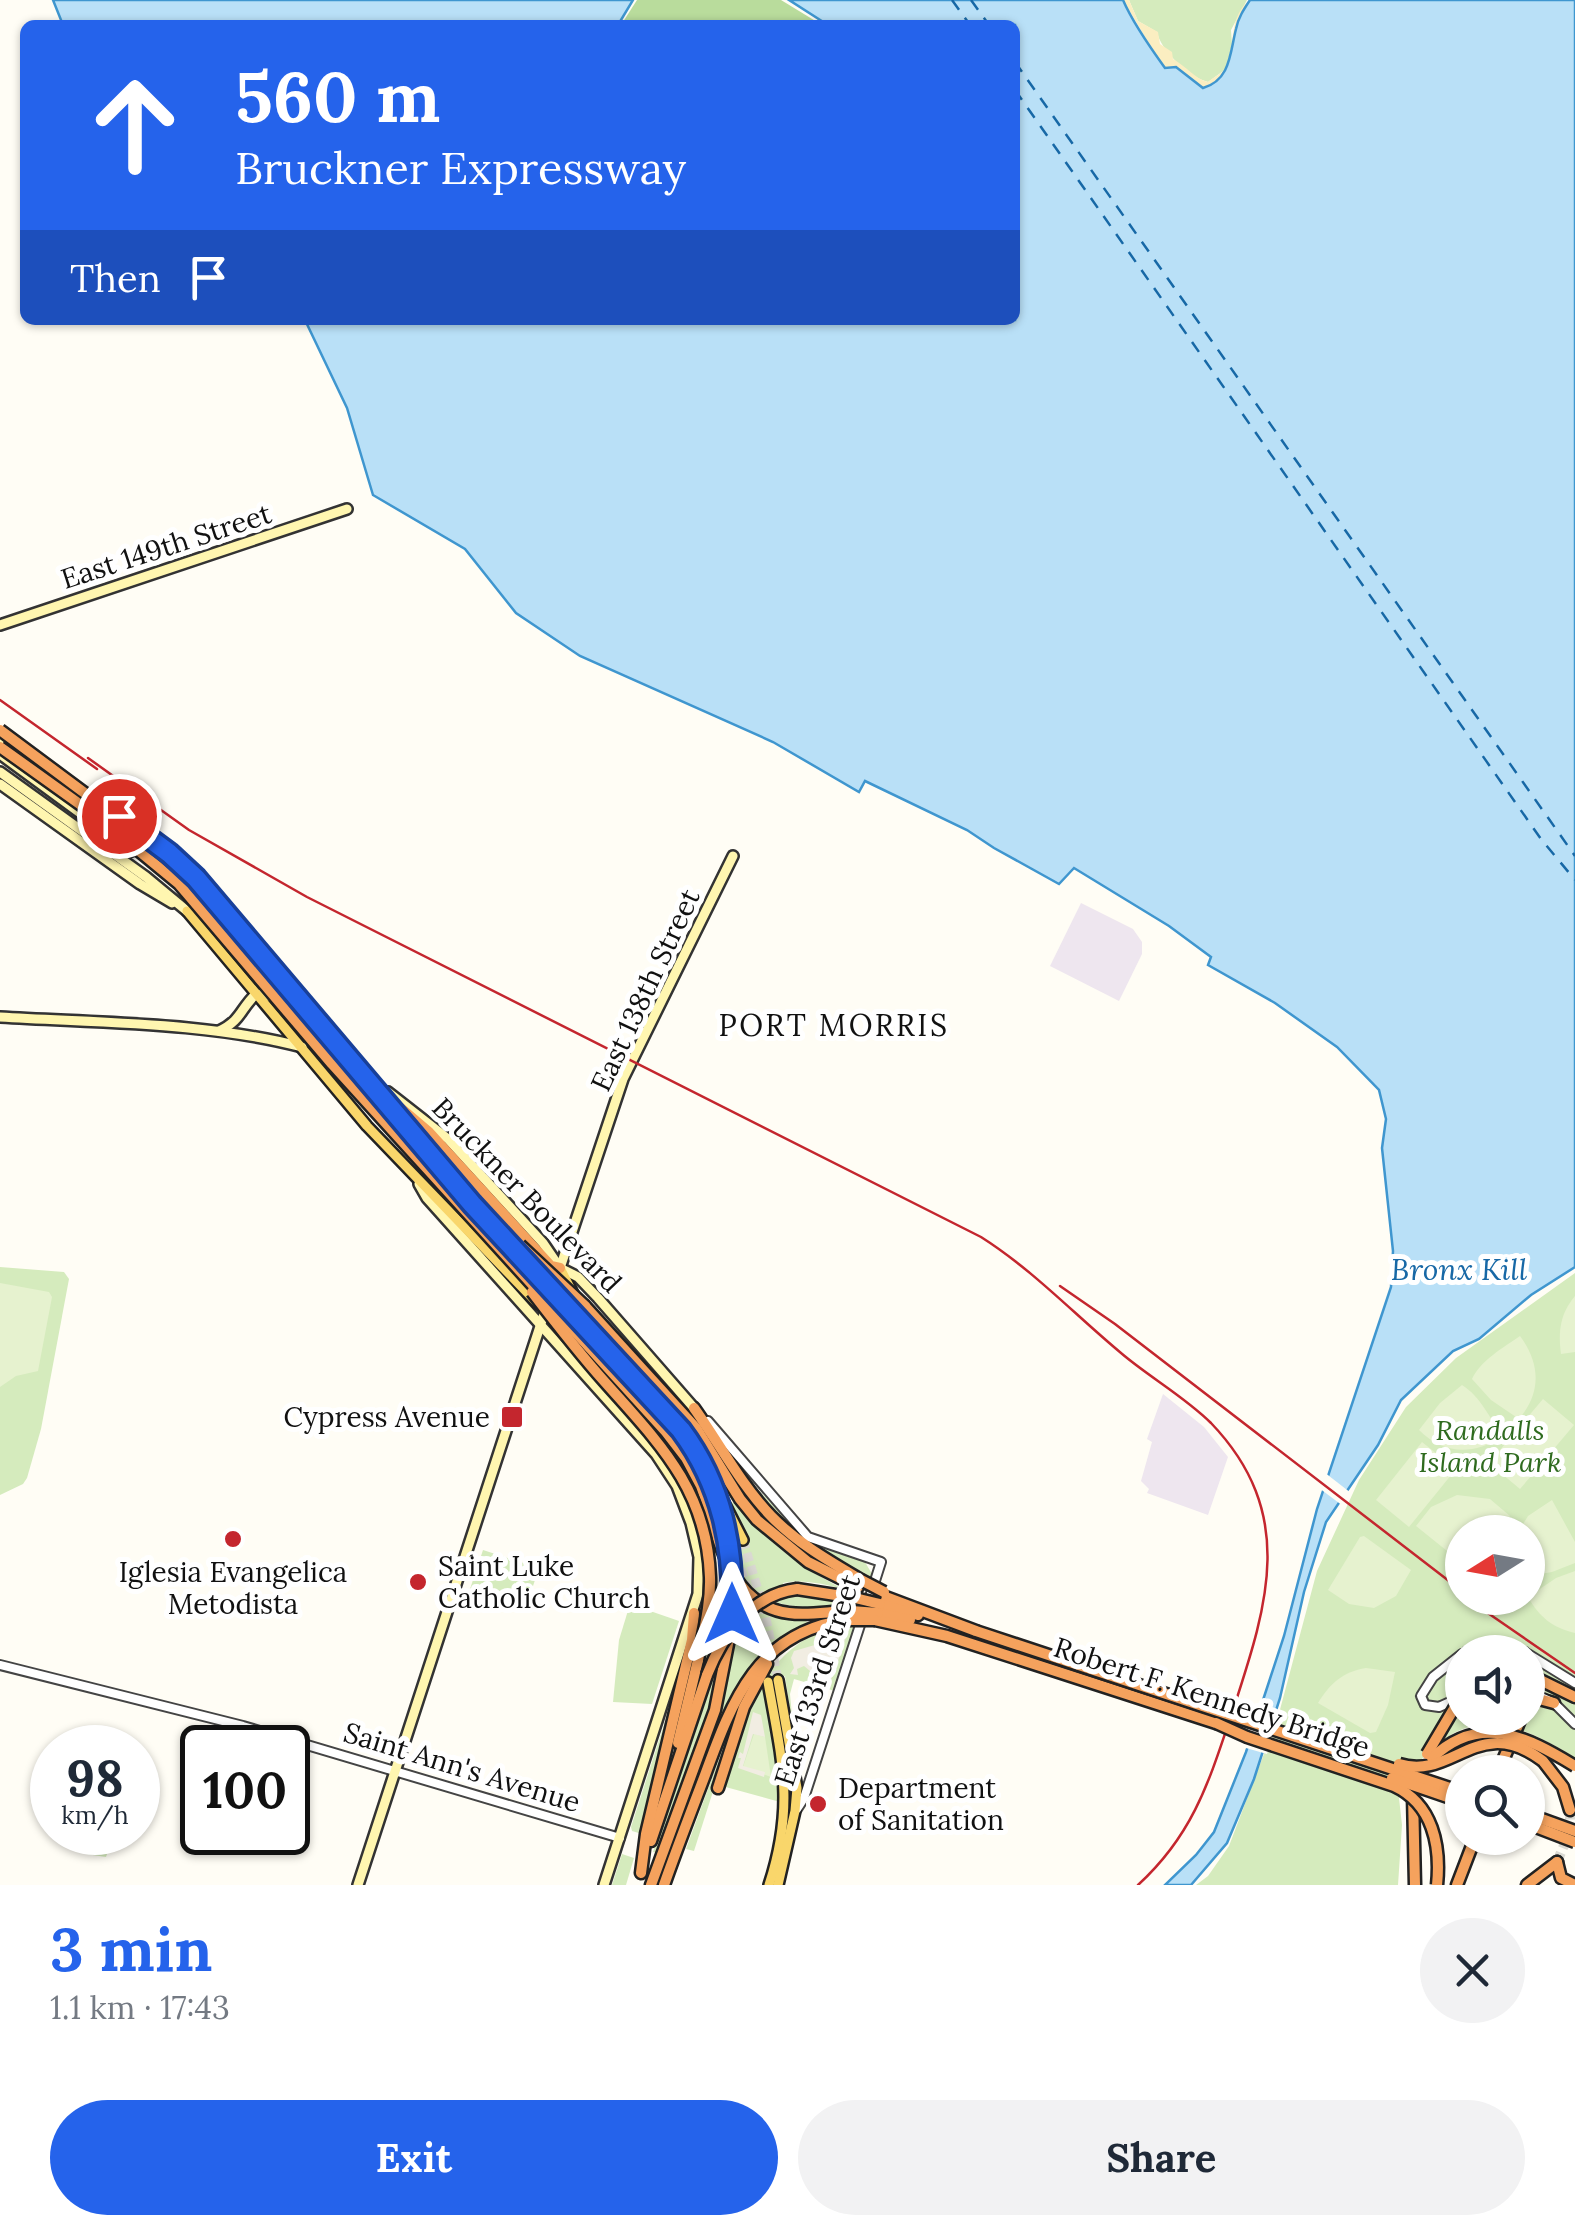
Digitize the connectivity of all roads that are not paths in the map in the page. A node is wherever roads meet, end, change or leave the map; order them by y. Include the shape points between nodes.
1 (346, 509) dead end
2 (0, 625) edge
3 (0, 730) edge
4 (0, 747) edge
5 (0, 772) edge
6 (0, 784) edge
7 (64, 786) junction
8 (96, 824) junction
9 (734, 856) dead end
10 (194, 897) junction
11 (187, 912) junction
12 (227, 919) junction
13 (256, 994) junction
14 (284, 998) junction
15 (0, 1017) edge
16 (216, 1032) junction
17 (302, 1048) junction
18 (362, 1076) junction
19 (445, 1171) junction
20 (420, 1184) junction
21 (491, 1240) junction
22 (560, 1268) junction
23 (550, 1294) junction
24 (545, 1310) junction
25 (540, 1324) junction
26 (601, 1347) junction
27 (694, 1408) junction
28 (881, 1562) joint
29 (858, 1588) junction
30 (880, 1605) junction
31 (694, 1613) junction
32 (850, 1616) junction
33 (936, 1624) junction
34 (786, 1641) junction
35 (0, 1665) edge
36 (1545, 1665) edge
37 (1445, 1667) edge
38 (701, 1673) junction
39 (1545, 1682) edge
40 (1575, 1683) edge
41 (1575, 1697) edge
42 (1545, 1699) edge
43 (1545, 1700) edge
44 (1445, 1703) edge
45 (1554, 1703) junction
46 (1216, 1723) junction
47 (1575, 1724) edge
48 (1445, 1726) edge
49 (1338, 1750) junction
50 (1429, 1756) junction
51 (1575, 1766) edge
52 (396, 1770) junction
53 (1445, 1786) edge
54 (718, 1788) dead end
55 (1445, 1797) edge
56 (1570, 1810) dead end
57 (795, 1811) junction
58 (1545, 1821) edge
59 (1545, 1831) edge
60 (1575, 1832) edge
61 (676, 1834) junction
62 (650, 1835) junction
63 (620, 1838) junction
64 (1575, 1842) edge
65 (1466, 1855) edge
66 (639, 1879) edge
67 (659, 1882) edge
68 (358, 1885) edge
69 (604, 1885) edge
70 (769, 1885) edge
71 (778, 1885) edge
72 (1415, 1885) edge
73 (1438, 1885) edge
74 (1455, 1885) edge
75 (1527, 1885) edge
76 (1575, 1885) edge

1 - 2 main road, East 149th Street
3 - 18 highway, bridge via 184,866
4 - 7 main road, Bruckner Boulevard
4 - 8 main road, Bruckner Boulevard
4 - 21 highway, bridge via 179,884
5 - 11 main road, Bruckner Boulevard
6 - 11 main road, Bruckner Boulevard
7 - 8 main road
7 - 12 main road, Bruckner Boulevard via 181,869
8 - 10 main road, Bruckner Boulevard
9 - 22 main road, East 138th Street via 623,1079
10 - 12 main road
10 - 14 main road, Bruckner Boulevard
11 - 13 main road, Bruckner Boulevard
12 - 22 main road, Bruckner Boulevard via 337,1051 437,1129
13 - 14 main road
13 - 16 main road via 236,1022
13 - 17 main road, Bruckner Boulevard
14 - 23 main road, Bruckner Boulevard
15 - 16 main road
16 - 17 main road
17 - 20 main road, Bruckner Boulevard
18 - 19 highway
18 - 22 highway via 428,1132 551,1266
19 - 29 highway, bridge via 624,1347 696,1428 770,1533
19 - 61 highway, bridge via 681,1430 713,1484 729,1539 732,1614 721,1686
20 - 24 main road, Bruckner Boulevard
20 - 25 main road, Bruckner Boulevard
21 - 32 highway, bridge via 681,1450 701,1486 726,1564 746,1591 772,1608
21 - 38 highway, bridge via 660,1442 688,1488 710,1574
22 - 23 main road, East 138th Street
22 - 26 main road
22 - 27 main road, Bruckner Boulevard via 598,1298
23 - 24 main road, East 138th Street
23 - 26 main road, Bruckner Boulevard
24 - 25 main road, East 138th Street
24 - 26 main road, Bruckner Boulevard via 680,1446 738,1542 723,1499 690,1447
25 - 31 main road, Bruckner Boulevard via 670,1474 692,1524 699,1576
25 - 52 main road, East 138th Street
27 - 28 street, Bruckner Boulevard via 808,1537
27 - 29 highway via 773,1519
28 - 57 street, East 133rd Street
29 - 30 highway, bridge
29 - 38 highway, bridge via 797,1588 773,1596 740,1620
30 - 32 highway, bridge
30 - 33 highway
30 - 33 highway
30 - 33 highway via 906,1604
31 - 62 highway
31 - 63 main road, Bruckner Boulevard
32 - 34 highway
33 - 46 highway, Robert F. Kennedy Bridge via 948,1636
33 - 49 highway, Robert F. Kennedy Bridge, bridge via 976,1631
34 - 54 highway via 750,1692
34 - 61 highway via 736,1698
35 - 52 street, Saint Ann's Avenue
36 - 40 street
37 - 44 street via 1421,1696 1432,1708
38 - 62 highway
39 - 41 highway
42 - 45 street
43 - 45 highway
45 - 47 street
46 - 55 highway, Robert F. Kennedy Bridge, bridge
46 - 73 highway, bridge via 1410,1794 1432,1826
48 - 50 highway, bridge
49 - 53 highway, Robert F. Kennedy Bridge, bridge
49 - 56 highway, bridge via 1416,1768 1479,1744 1516,1746 1552,1770
50 - 51 highway, bridge via 1460,1739 1498,1733 1523,1737
50 - 72 highway via 1412,1809
52 - 63 street, Saint Ann's Avenue
52 - 68 main road, East 138th Street
57 - 70 main road via 796,1774 773,1681 786,1789
57 - 71 main road
58 - 60 highway, bridge
59 - 64 highway, bridge
61 - 67 highway
62 - 66 highway
63 - 69 main road, Bruckner Boulevard
65 - 74 highway
75 - 76 highway via 1557,1862 1563,1880

